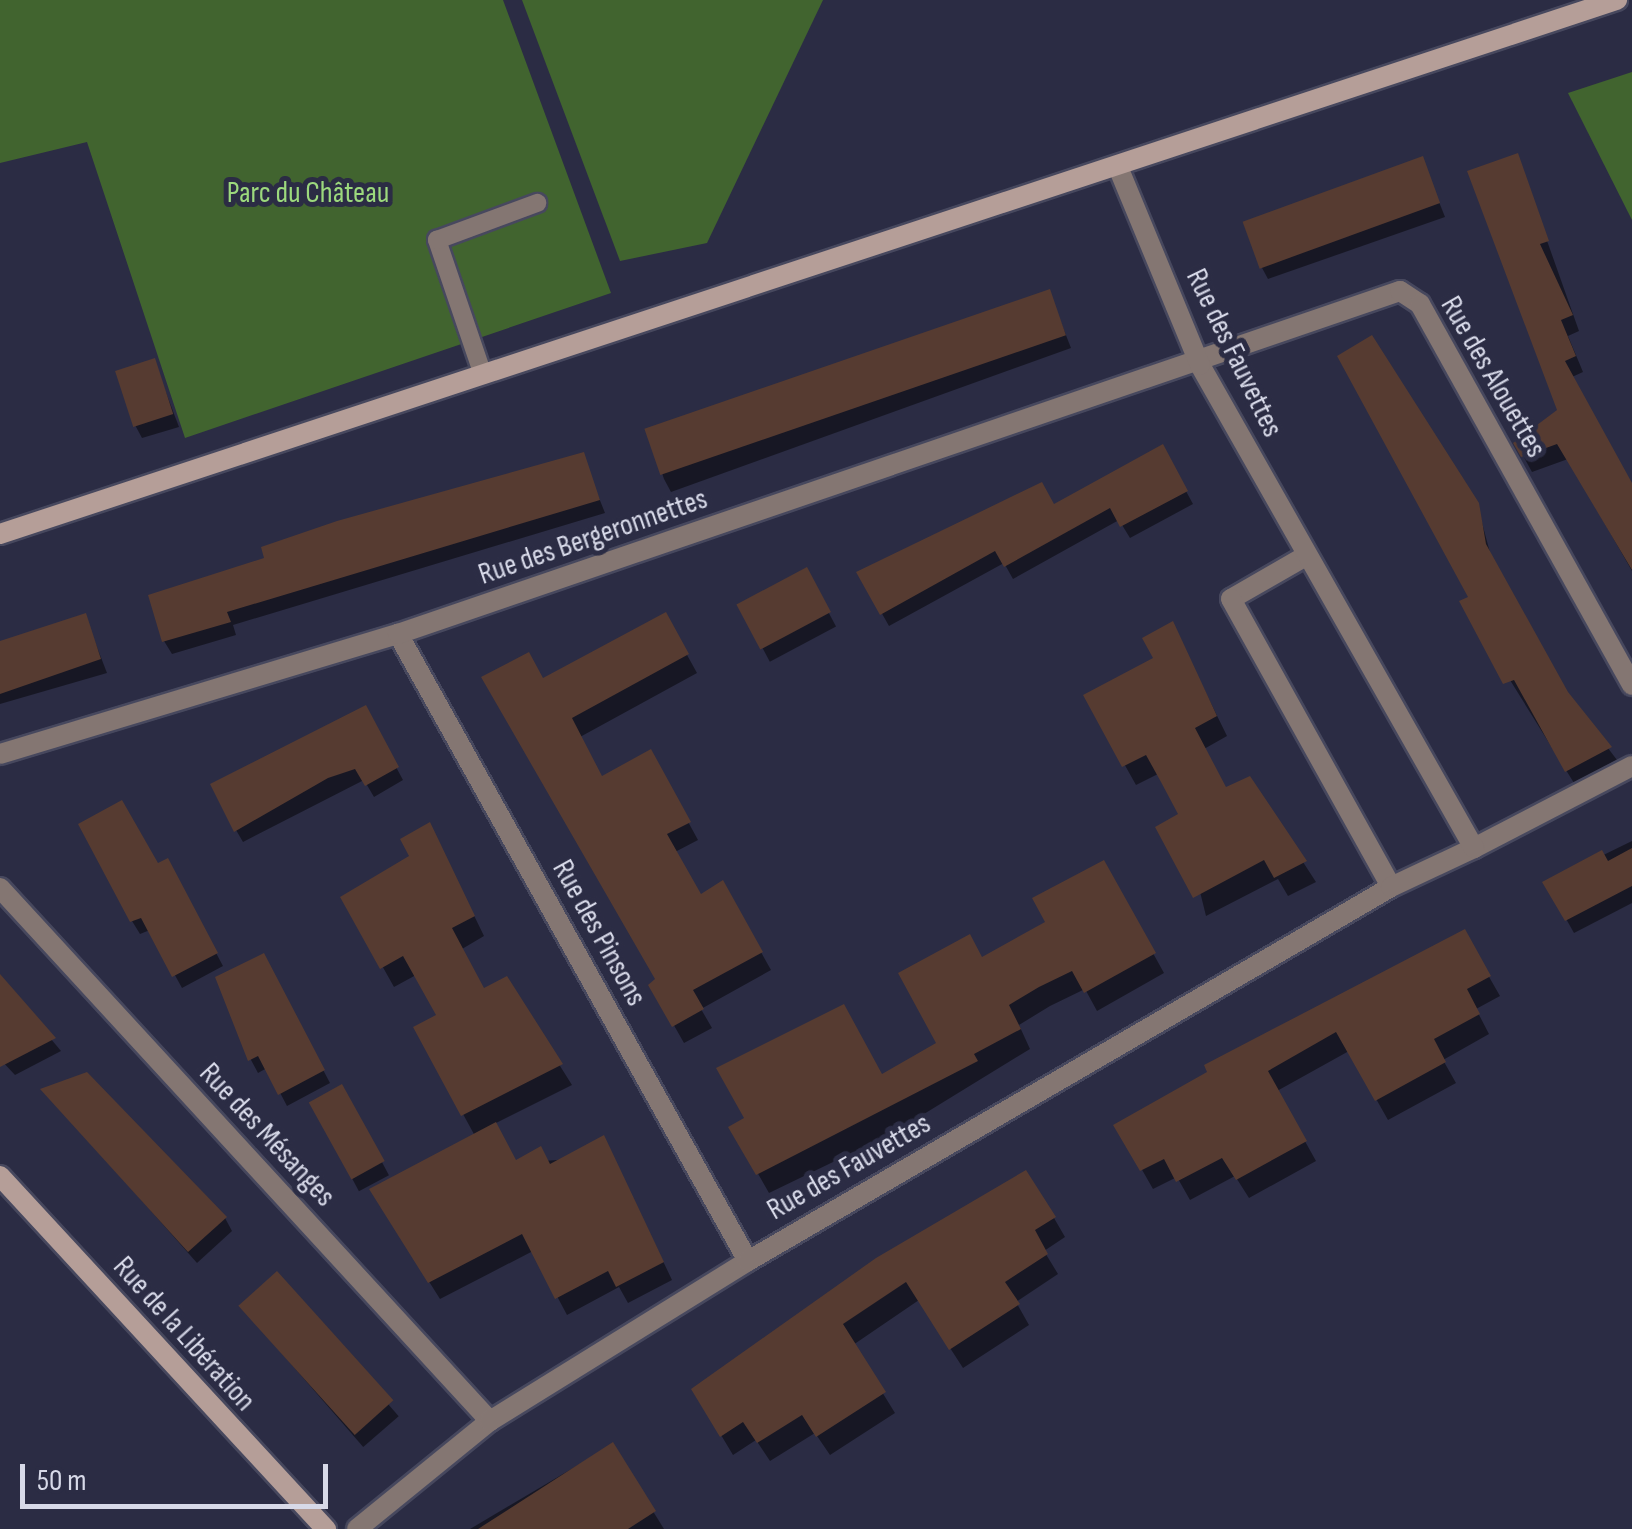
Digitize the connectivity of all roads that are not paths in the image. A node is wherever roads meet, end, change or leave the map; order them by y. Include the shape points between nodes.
1 (1617, 0) edge
2 (1119, 170) junction
3 (537, 203) dead end
4 (1200, 365) junction
5 (484, 374) junction
6 (0, 534) edge
7 (1304, 557) junction
8 (398, 634) junction
9 (1632, 685) edge
10 (0, 754) edge
11 (1632, 766) edge
12 (1474, 848) junction
13 (1391, 887) junction
14 (0, 888) edge
15 (0, 1176) edge
16 (748, 1261) junction
17 (490, 1421) junction
18 (326, 1529) edge
19 (357, 1529) edge

1 - 2 street
2 - 4 street, Rue des Fauvettes
2 - 5 street
3 - 5 lane via 437,240
4 - 7 street, Rue des Fauvettes
4 - 8 street, Rue des Bergeronnettes
4 - 9 street, Rue des Alouettes via 1372,293 1400,291 1420,304
5 - 6 street
7 - 12 street, Rue des Fauvettes
7 - 13 street via 1232,599
8 - 10 street, Rue des Bergeronnettes
8 - 16 street, Rue des Pinsons
11 - 12 street
12 - 13 street, Rue des Fauvettes
13 - 16 street, Rue des Fauvettes
14 - 17 street, Rue des Mésanges
15 - 18 street, Rue de la Libération
16 - 17 street, Rue des Fauvettes
17 - 19 street, Rue des Fauvettes

